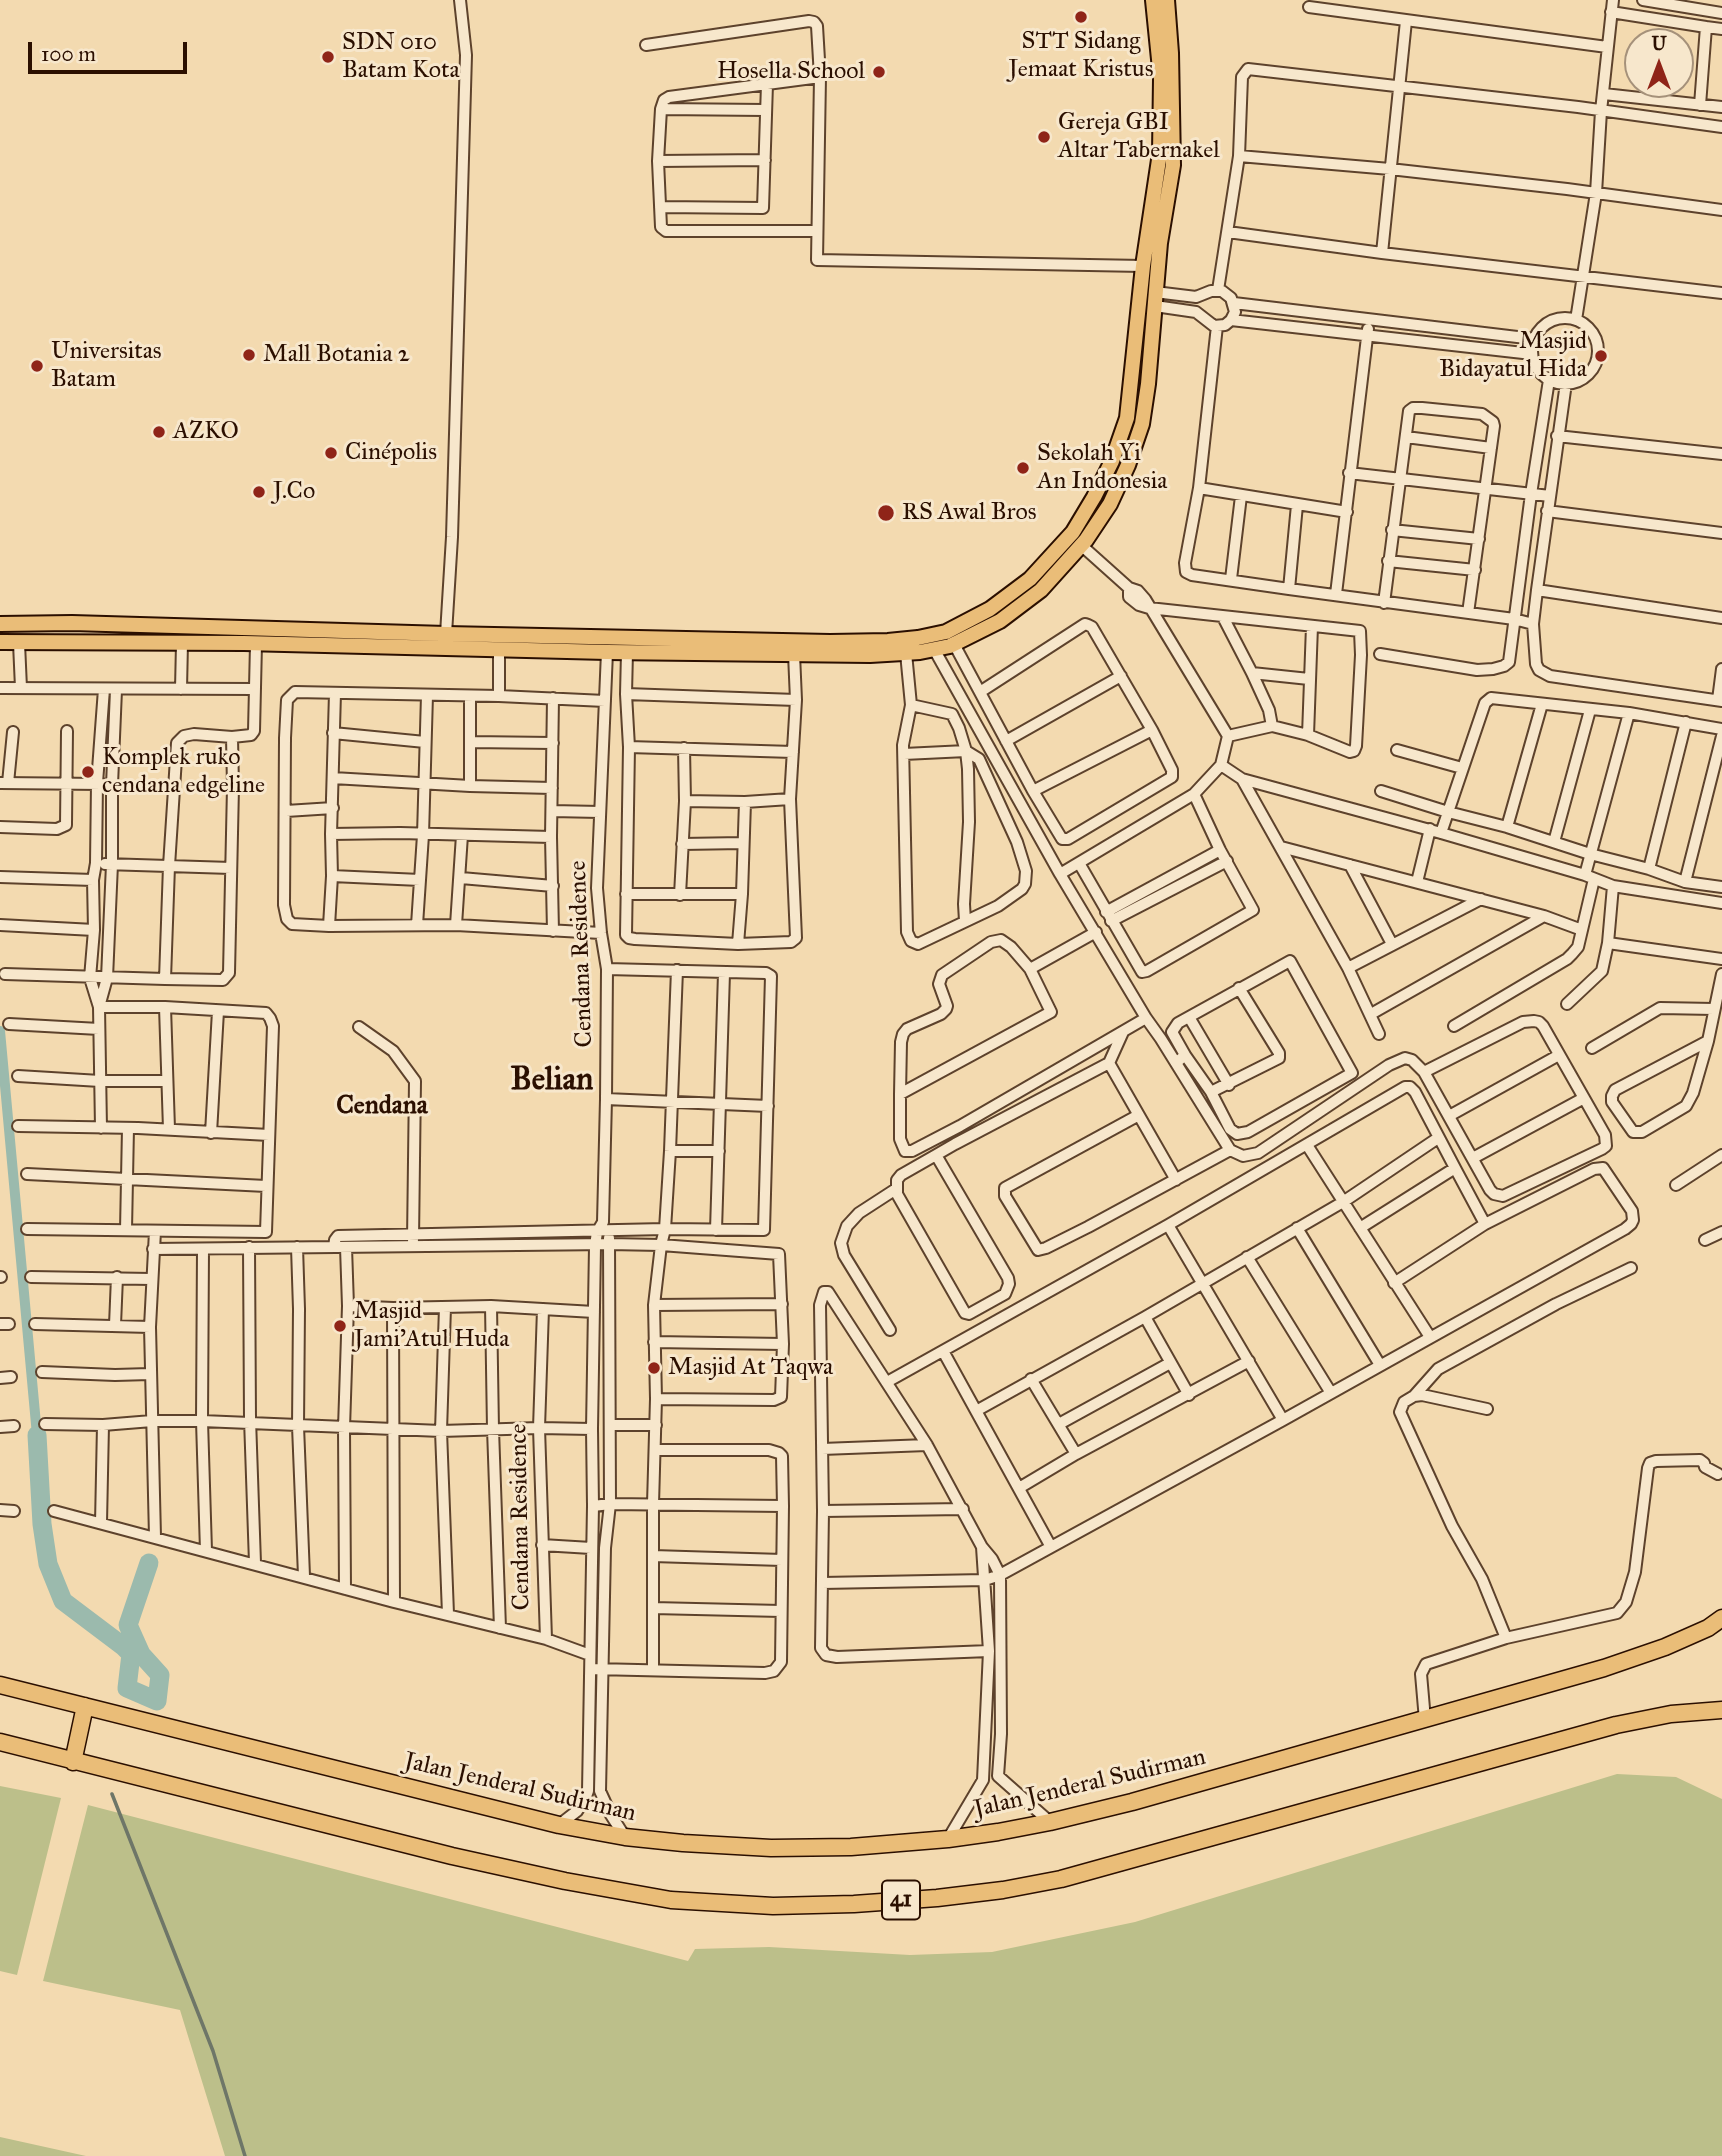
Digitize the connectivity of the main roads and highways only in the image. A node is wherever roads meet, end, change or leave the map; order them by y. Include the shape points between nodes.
1 (1153, 0) edge
2 (1167, 0) edge
3 (1132, 383) junction
4 (1148, 384) junction
5 (0, 624) edge
6 (0, 642) edge
7 (673, 645) junction
8 (1722, 1618) edge
9 (0, 1685) edge
10 (85, 1706) junction
11 (1722, 1710) edge
12 (0, 1742) edge
13 (73, 1762) junction

1 - 3 main road via 1161,79 1160,153
2 - 4 main road via 1174,156 1160,243
3 - 4 main road
3 - 7 main road via 1127,418 1111,461 1073,532 1030,579 990,610 946,632 888,641
4 - 7 main road via 1142,424 1110,504 1082,545 1041,590 1000,621 954,644 906,653 794,654
5 - 7 main road via 247,627
6 - 7 main road via 607,652
8 - 10 highway, Jalan Jenderal Sudirman / 41 via 1665,1647 1604,1668 1132,1802 948,1839 851,1847 771,1849 683,1843 559,1825
9 - 10 highway, Jalan Jenderal Sudirman / 41
10 - 13 highway
11 - 13 highway, 41 via 1671,1714 1616,1726 1061,1879 1003,1890 853,1904 773,1906 671,1900 452,1856
12 - 13 highway, 41

